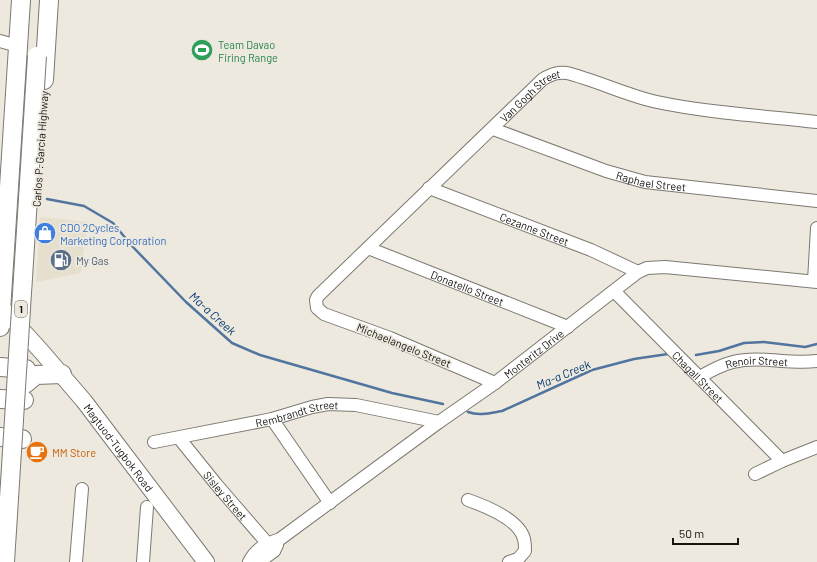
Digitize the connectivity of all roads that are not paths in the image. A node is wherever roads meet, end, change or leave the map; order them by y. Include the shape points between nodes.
1 (21, 0) edge
2 (30, 0) edge
3 (40, 0) edge
4 (50, 0) edge
5 (0, 41) edge
6 (27, 53) junction
7 (16, 76) junction
8 (45, 77) junction
9 (817, 122) edge
10 (13, 129) junction
11 (493, 129) junction
12 (41, 130) junction
13 (9, 180) junction
14 (38, 181) junction
15 (429, 188) junction
16 (817, 201) edge
17 (6, 226) junction
18 (35, 227) junction
19 (817, 228) edge
20 (368, 248) junction
21 (4, 269) junction
22 (32, 271) junction
23 (638, 272) junction
24 (815, 282) edge
25 (614, 291) junction
26 (316, 304) joint
27 (1, 307) edge
28 (0, 327) edge
29 (568, 327) junction
30 (28, 336) junction
31 (817, 361) edge
32 (0, 367) edge
33 (62, 374) junction
34 (700, 377) junction
35 (495, 382) junction
36 (25, 384) junction
37 (0, 399) edge
38 (272, 419) junction
39 (439, 422) junction
40 (0, 437) edge
41 (179, 438) junction
42 (22, 439) junction
43 (154, 442) dead end
44 (817, 447) edge
45 (782, 461) junction
46 (0, 470) edge
47 (755, 474) dead end
48 (0, 484) edge
49 (19, 485) junction
50 (82, 489) dead end
51 (468, 500) dead end
52 (330, 503) junction
53 (147, 507) dead end
54 (270, 547) junction
55 (8, 558) edge
56 (76, 562) edge
57 (143, 562) edge
58 (206, 562) edge
59 (249, 562) edge
60 (259, 562) edge
61 (509, 562) edge

1 - 6 highway, Carlos P. Garcia Highway / 1
2 - 6 highway, Carlos P. Garcia Highway / 1
3 - 6 highway, Carlos P. Garcia Highway / 1
4 - 8 highway, Carlos P. Garcia Highway / 1
5 - 6 street
6 - 7 highway, Carlos P. Garcia Highway / 1
6 - 46 highway, Carlos P. Garcia Highway / 1
6 - 55 highway, Carlos P. Garcia Highway / 1, bridge
7 - 8 highway
7 - 10 highway, Carlos P. Garcia Highway / 1
8 - 12 highway, Carlos P. Garcia Highway / 1
9 - 11 street, Van Gogh Street via 689,108 658,102 560,72 543,79
10 - 12 highway
10 - 13 highway, Carlos P. Garcia Highway / 1
11 - 15 street, Van Gogh Street
11 - 16 street, Raphael Street via 606,171 645,182
12 - 14 highway, Carlos P. Garcia Highway / 1
13 - 14 highway
13 - 17 highway, Carlos P. Garcia Highway / 1
14 - 18 highway, Carlos P. Garcia Highway / 1
15 - 20 street, Van Gogh Street
15 - 23 street, Cezanne Street via 591,250
17 - 18 highway
17 - 21 highway, Carlos P. Garcia Highway / 1
18 - 22 highway, Carlos P. Garcia Highway / 1
19 - 24 street
20 - 26 street, Van Gogh Street via 318,296
20 - 29 street, Donatello Street
21 - 22 highway
21 - 27 highway, Carlos P. Garcia Highway / 1
22 - 30 highway, Carlos P. Garcia Highway / 1
23 - 24 street, Monteritz Drive via 647,268 665,267
23 - 25 street, Monteritz Drive
25 - 29 street, Monteritz Drive
25 - 34 street, Chagall Street
26 - 35 street, Michaelangelo Street via 324,314 390,338
27 - 28 highway, Carlos P. Garcia Highway / 1
27 - 30 main road, Magtuod-Tugbok Road
29 - 35 street, Monteritz Drive
30 - 33 main road, Magtuod-Tugbok Road
30 - 36 highway, Carlos P. Garcia Highway / 1
31 - 34 street, Renoir Street via 747,360 733,362
32 - 36 highway
33 - 36 highway via 36,375
33 - 58 main road, Magtuod-Tugbok Road via 99,419
34 - 45 street, Chagall Street
35 - 39 street, Monteritz Drive
36 - 37 highway
36 - 42 highway, Carlos P. Garcia Highway / 1
38 - 39 street, Rembrandt Street via 312,407 342,404
38 - 41 street, Rembrandt Street
38 - 52 street
39 - 52 street, Monteritz Drive
40 - 42 highway
41 - 43 street, Rembrandt Street
41 - 54 street, Sisley Street
42 - 49 highway, Carlos P. Garcia Highway / 1
44 - 45 street
45 - 47 street
48 - 49 highway
49 - 55 highway, Carlos P. Garcia Highway / 1
50 - 56 street
51 - 61 street via 505,517 520,531 524,538 524,551 518,559
52 - 54 street, Monteritz Drive
53 - 57 street
54 - 59 street, Monteritz Drive via 254,553
54 - 60 street, Monteritz Drive

